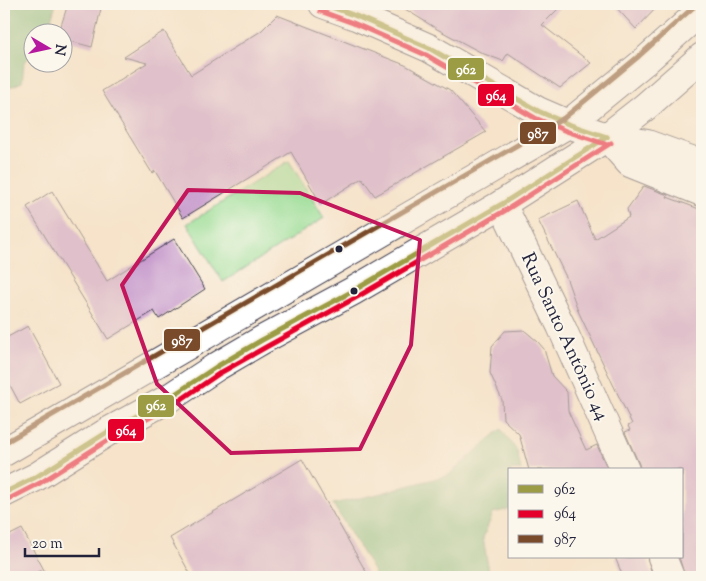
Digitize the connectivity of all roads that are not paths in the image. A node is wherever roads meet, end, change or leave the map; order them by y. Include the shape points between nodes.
1 (323, 4) edge
2 (702, 10) edge
3 (702, 57) edge
4 (568, 124) junction
5 (607, 136) junction
6 (702, 164) edge
7 (702, 192) edge
8 (502, 204) junction
9 (4, 452) edge
10 (624, 468) edge
11 (4, 493) edge
12 (662, 558) edge
13 (670, 577) edge

1 - 4 main road via 429,48 538,111
2 - 4 main road
3 - 5 main road
4 - 5 main road
4 - 9 main road
5 - 6 main road via 647,144
5 - 7 main road via 630,163
5 - 8 main road
8 - 10 main road, Rua Santo Antônio 44
8 - 11 main road via 354,291 262,340 166,400
12 - 13 main road

